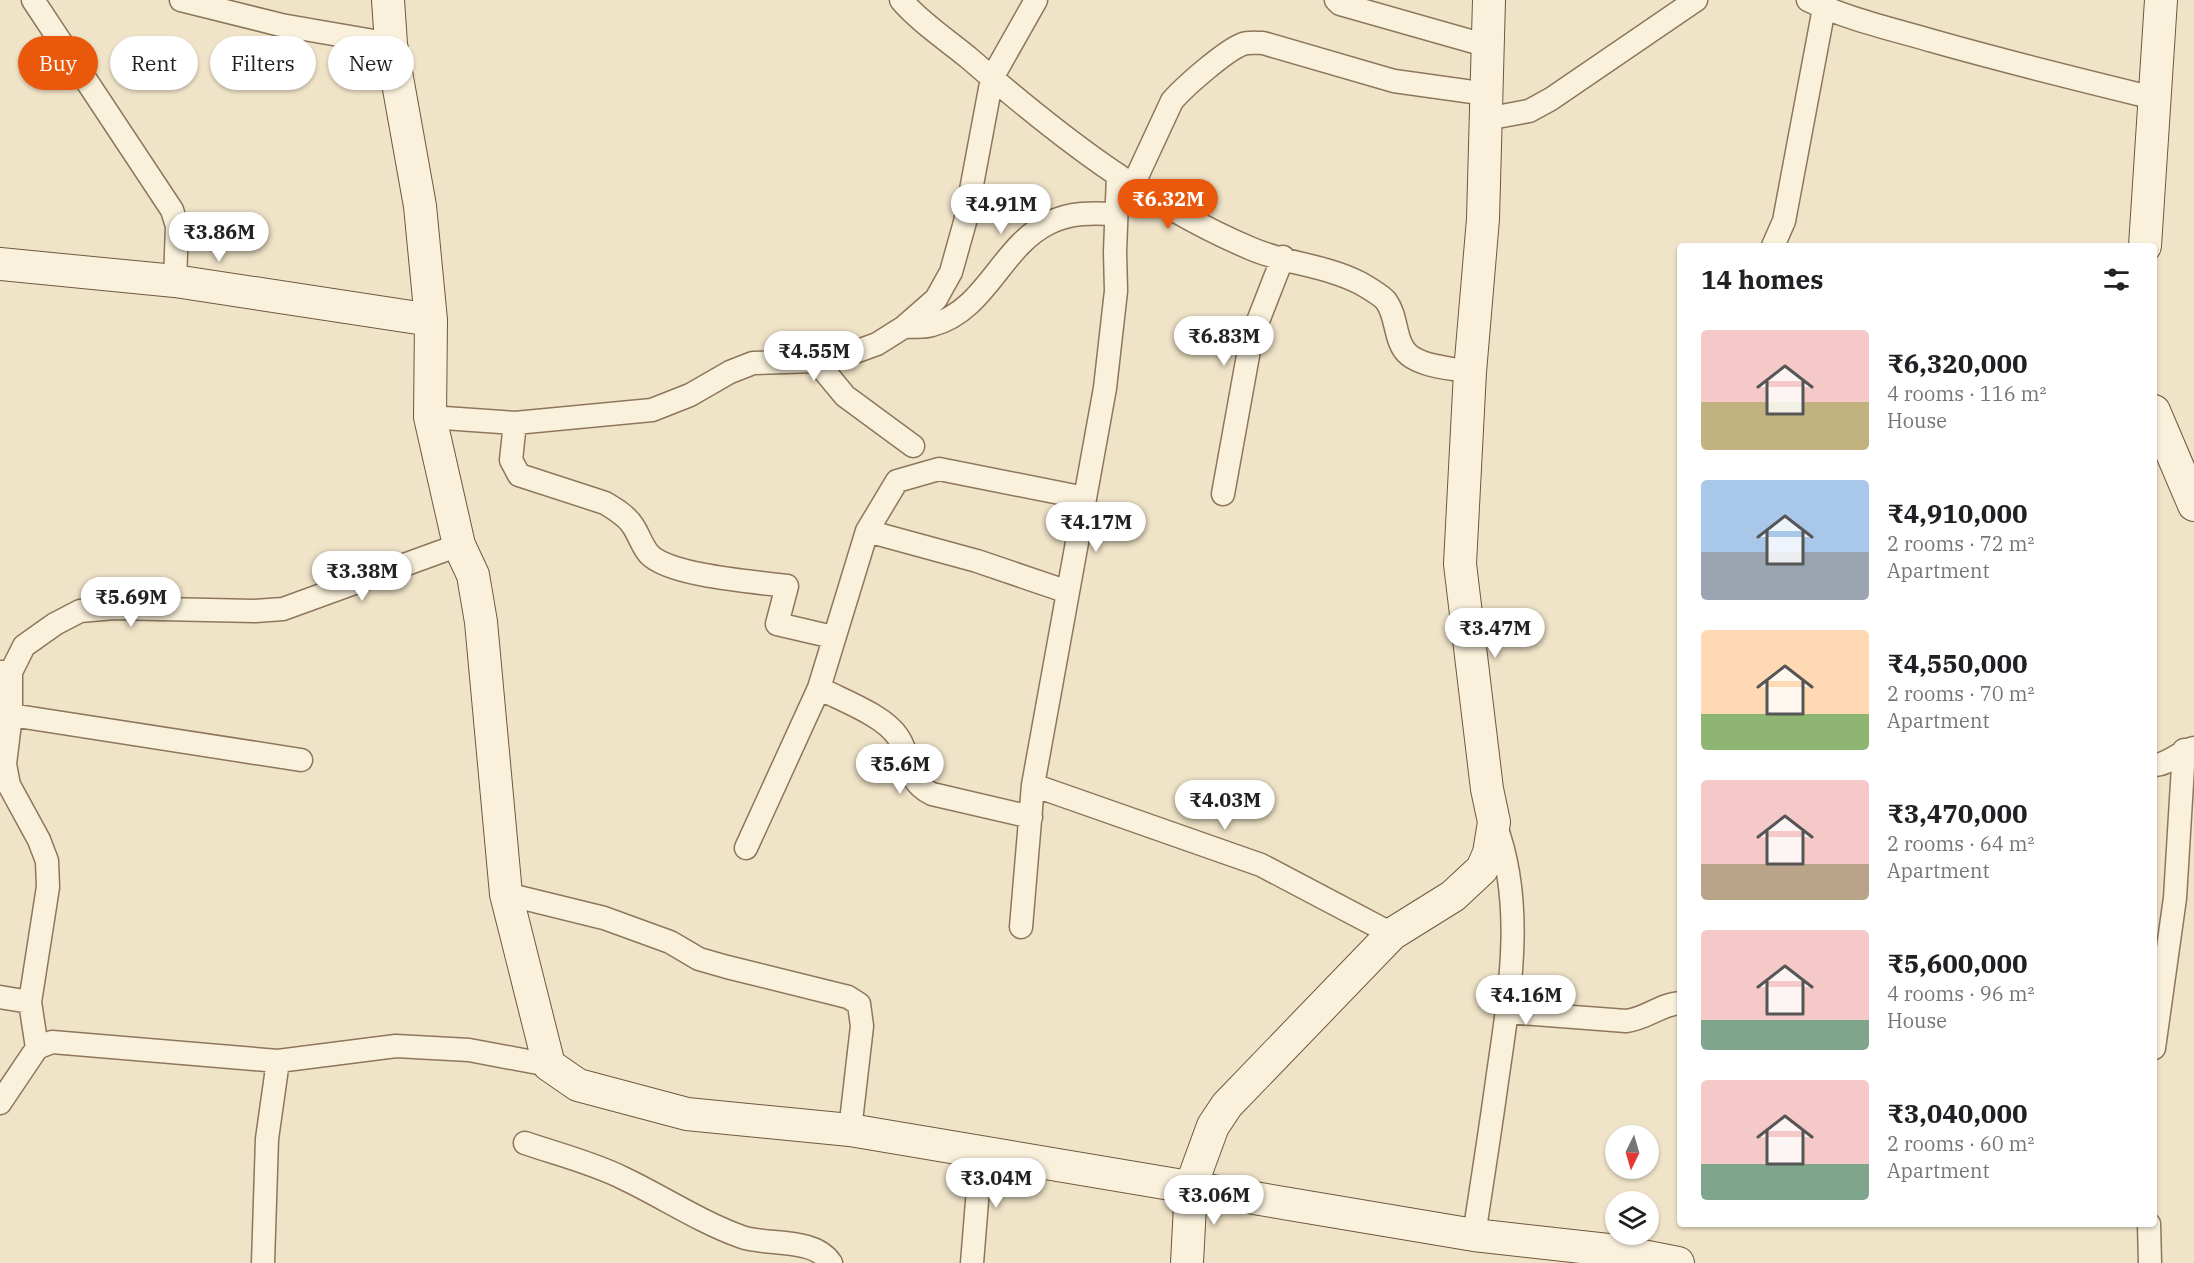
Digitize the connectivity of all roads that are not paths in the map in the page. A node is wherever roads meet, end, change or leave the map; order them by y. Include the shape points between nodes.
1 (33, 0) edge
2 (181, 0) edge
3 (388, 0) edge
4 (900, 0) edge
5 (1036, 0) edge
6 (1336, 0) edge
7 (1489, 0) edge
8 (1696, 0) edge
9 (2161, 0) edge
10 (1816, 4) edge
11 (345, 36) edge
12 (390, 36) edge
13 (1488, 46) junction
14 (992, 78) junction
15 (399, 90) edge
16 (2154, 98) junction
17 (1486, 107) junction
18 (1126, 180) junction
19 (1116, 214) junction
20 (1774, 243) edge
21 (2145, 243) edge
22 (1283, 257) junction
23 (0, 264) edge
24 (175, 281) junction
25 (431, 320) junction
26 (904, 327) junction
27 (816, 361) junction
28 (1470, 372) junction
29 (430, 417) junction
30 (2157, 418) edge
31 (515, 423) junction
32 (913, 446) dead end
33 (1223, 494) dead end
34 (1085, 498) junction
35 (2194, 505) edge
36 (867, 531) junction
37 (459, 545) junction
38 (1068, 592) junction
39 (833, 637) junction
40 (5, 672) edge
41 (819, 688) junction
42 (11, 715) junction
43 (2189, 749) edge
44 (301, 760) dead end
45 (2157, 765) edge
46 (4, 785) edge
47 (1033, 785) junction
48 (1030, 817) junction
49 (1494, 822) junction
50 (746, 848) dead end
51 (506, 894) junction
52 (1021, 927) dead end
53 (1392, 934) junction
54 (0, 997) edge
55 (30, 1002) junction
56 (1677, 1004) edge
57 (1507, 1012) junction
58 (2157, 1027) edge
59 (37, 1048) junction
60 (278, 1062) junction
61 (549, 1065) junction
62 (0, 1103) edge
63 (849, 1130) junction
64 (525, 1143) dead end
65 (981, 1152) junction
66 (1191, 1186) junction
67 (2149, 1227) edge
68 (1474, 1234) junction
69 (263, 1263) edge
70 (831, 1263) edge
71 (972, 1263) edge
72 (1186, 1263) edge
73 (1678, 1263) edge
74 (2150, 1263) edge

1 - 24 street via 172,210 177,226
2 - 11 street
3 - 12 main road
4 - 14 street
5 - 14 street
6 - 13 street
7 - 13 main road
8 - 17 street via 1528,111
9 - 16 main road
10 - 16 street via 2041,71
10 - 20 street via 1784,221
13 - 17 main road
14 - 18 street
14 - 26 street via 965,222 951,272 936,299
15 - 25 main road via 420,206
16 - 21 main road
17 - 18 street via 1263,43 1246,43 1232,50 1172,101
17 - 28 main road via 1483,219
18 - 19 street
18 - 22 street via 1189,218 1254,250
19 - 26 street via 1080,213 1048,223 1017,248 960,313 931,326
19 - 34 street via 1116,291 1105,388
22 - 28 street via 1361,284 1386,301 1401,345 1409,355 1421,362
22 - 33 street via 1251,339
23 - 24 main road
24 - 25 main road
25 - 29 main road
26 - 27 street via 877,345
27 - 31 street via 753,363 652,411
27 - 32 street via 845,396
28 - 49 main road via 1460,564
29 - 31 street
29 - 37 main road
30 - 35 main road
31 - 39 street via 511,460 519,475 616,509 632,523 650,555 660,562 714,577 788,586 777,624
34 - 36 street via 939,469 897,481
34 - 38 street
36 - 38 street via 977,561
36 - 39 street
37 - 40 street via 284,609 80,611 24,646
37 - 51 main road via 473,575 482,622
38 - 47 street
39 - 41 street
40 - 42 street
41 - 48 street via 885,723 898,737 911,776 920,788
41 - 50 street
42 - 44 street
42 - 46 street
43 - 45 street
43 - 58 street via 2175,898
46 - 55 street via 39,840 47,861 48,887
47 - 48 street
47 - 53 street via 1261,865
48 - 52 street
49 - 53 main road via 1482,870 1453,896
49 - 57 street via 1510,881 1512,947
51 - 61 main road
51 - 63 street via 604,918 670,942 699,959 848,996 859,1004 861,1026
53 - 66 main road via 1227,1105 1213,1126
54 - 55 street
55 - 59 street
56 - 57 street via 1626,1022
57 - 68 street
59 - 60 street via 67,1042
59 - 62 street
60 - 61 street via 396,1046 469,1050
60 - 69 street via 267,1139
61 - 63 main road via 578,1085 687,1114
63 - 65 main road
64 - 70 street via 621,1177 717,1228 745,1238 806,1247 826,1255
65 - 66 main road
65 - 71 street
66 - 68 main road
66 - 72 main road
67 - 74 street
68 - 73 main road via 1617,1251

